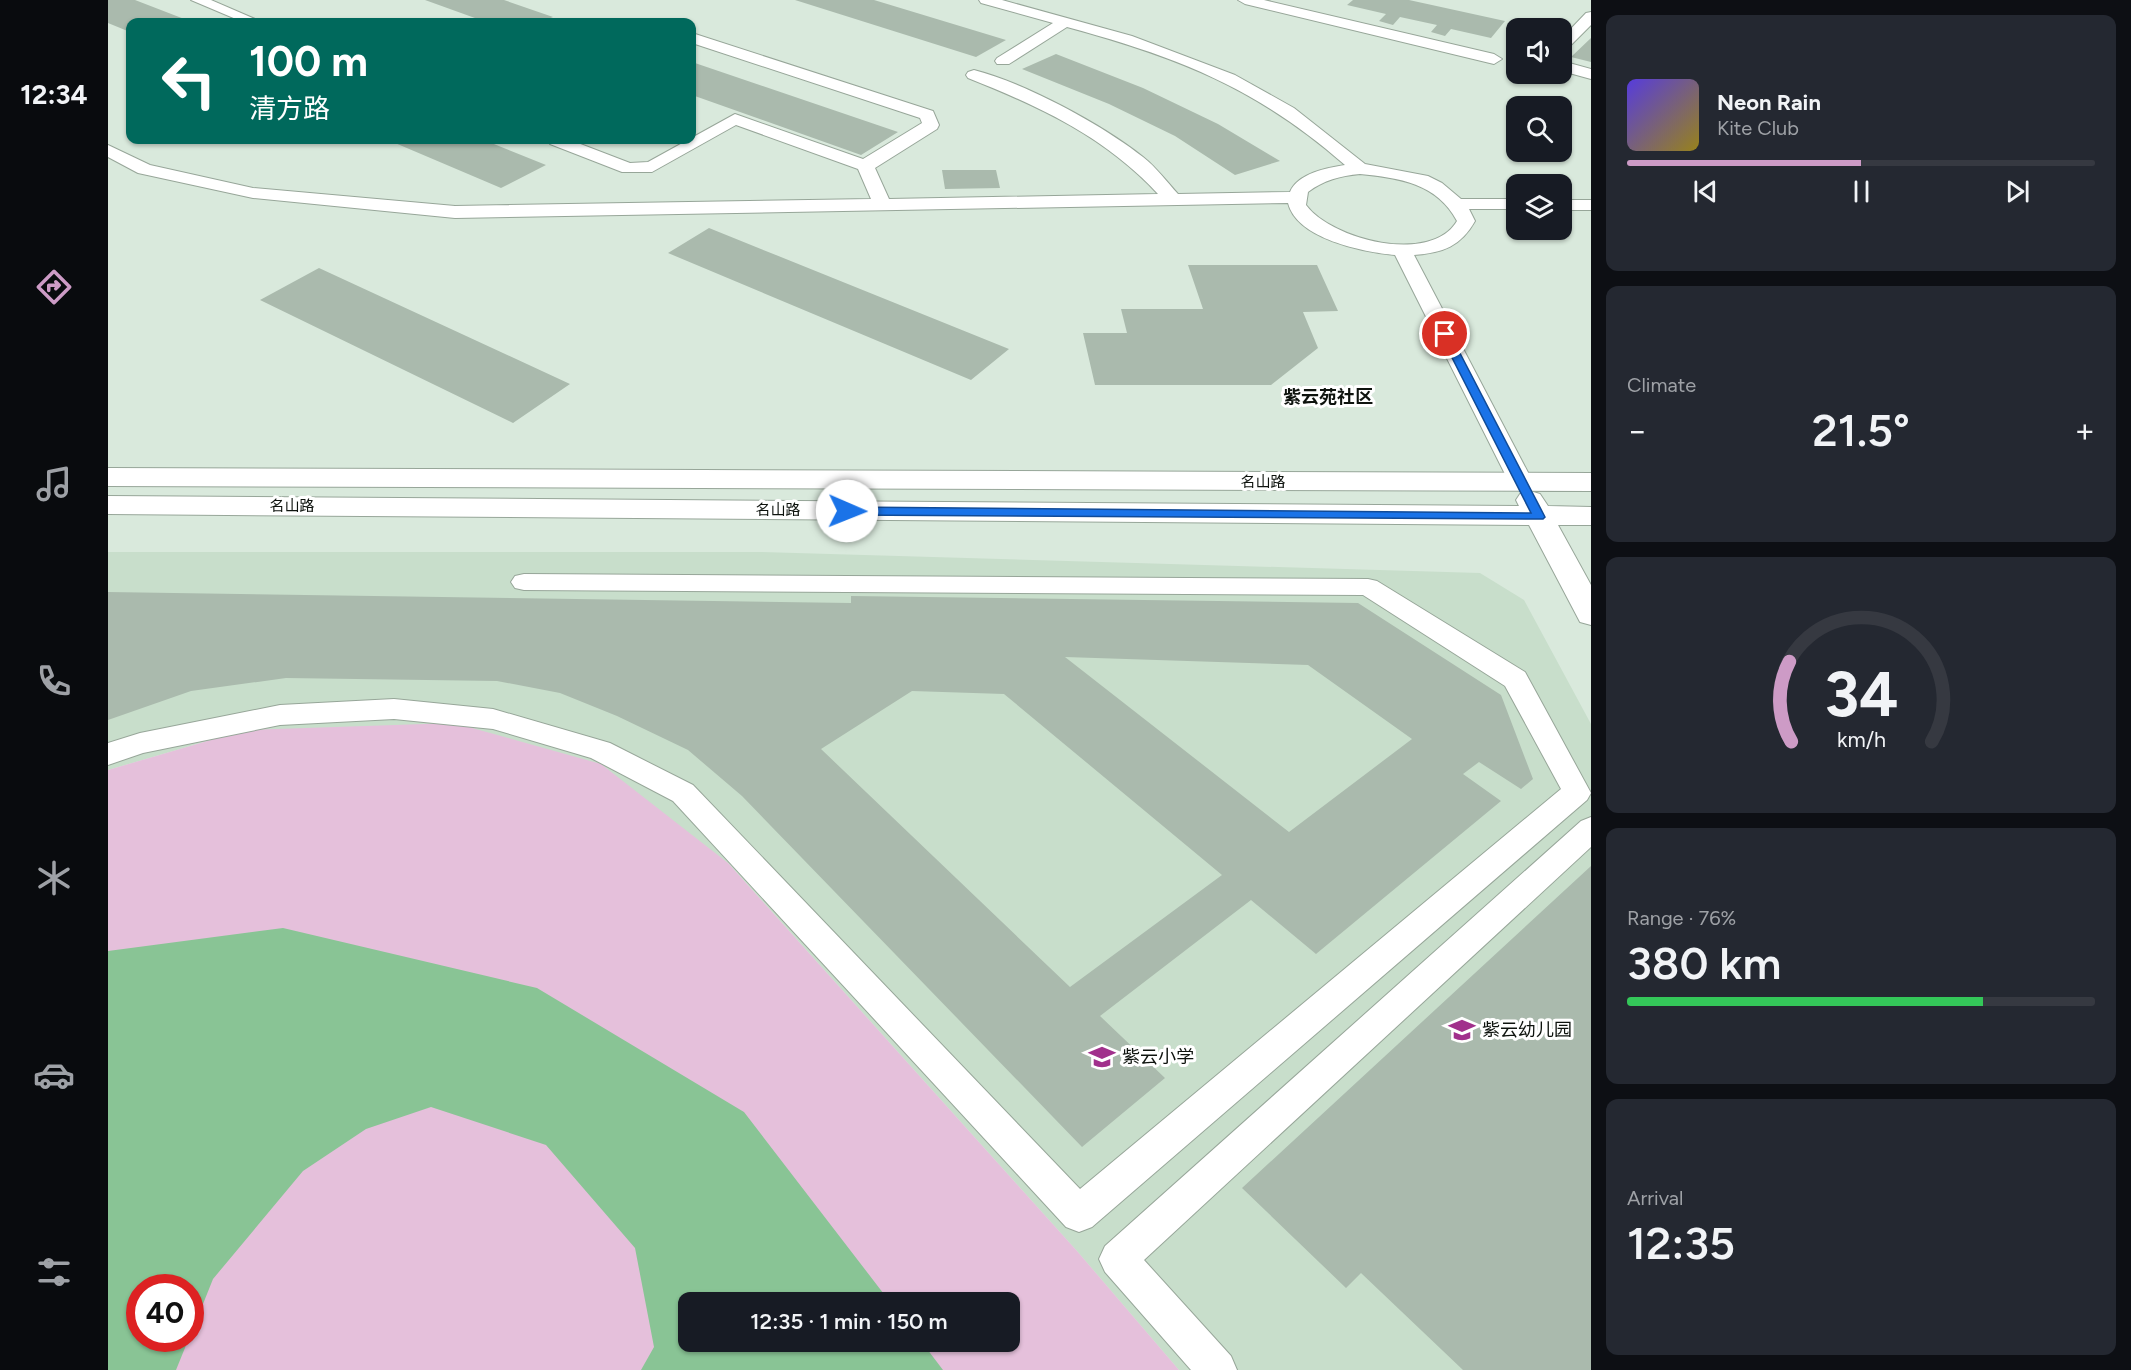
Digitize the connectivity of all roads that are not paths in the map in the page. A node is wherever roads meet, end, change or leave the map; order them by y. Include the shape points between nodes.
1 (198, 0) edge
2 (986, 0) edge
3 (1245, 0) edge
4 (1314, 0) edge
5 (1300, 13) junction
6 (1591, 16) edge
7 (245, 18) edge
8 (1064, 22) junction
9 (1585, 29) edge
10 (696, 39) edge
11 (1572, 39) edge
12 (1494, 60) dead end
13 (1003, 61) dead end
14 (1572, 69) edge
15 (1591, 74) edge
16 (974, 75) dead end
17 (696, 142) edge
18 (566, 144) edge
19 (693, 144) edge
20 (108, 150) edge
21 (865, 166) junction
22 (1360, 169) junction
23 (1298, 197) junction
24 (1174, 200) junction
25 (1460, 204) junction
26 (1506, 204) edge
27 (883, 205) junction
28 (1572, 205) edge
29 (1591, 205) edge
30 (1402, 250) junction
31 (108, 477) edge
32 (1521, 482) junction
33 (1591, 482) edge
34 (108, 505) edge
35 (1591, 516) edge
36 (1539, 517) junction
37 (524, 582) dead end
38 (1591, 614) edge
39 (108, 754) edge
40 (1591, 829) edge
41 (1217, 1370) edge

1 - 7 lane
2 - 8 lane
3 - 5 lane
4 - 5 lane
5 - 12 lane
6 - 9 lane
8 - 13 lane
8 - 22 lane via 1200,66 1262,95 1320,134
9 - 11 lane
10 - 21 lane via 927,115 931,125
14 - 15 lane
16 - 24 lane via 1079,122 1137,160
17 - 21 lane via 735,119
18 - 19 lane via 628,168 652,168
20 - 27 lane via 144,169 253,193 455,212
21 - 27 lane
22 - 23 lane via 1334,171 1314,178 1299,190
22 - 25 lane via 1416,178 1440,188
23 - 24 lane
23 - 30 lane via 1298,205 1309,221 1333,236 1366,246
24 - 27 lane
25 - 26 lane
25 - 30 lane via 1466,220 1457,236 1435,246
28 - 29 lane
30 - 32 lane
31 - 32 street, 名山路
32 - 33 street, 名山路
32 - 36 street
34 - 36 street, 名山路
35 - 36 street, 名山路
36 - 38 street
37 - 39 lane via 1368,587 1515,679 1577,792 1079,1214 683,793 600,750 493,719 394,710 280,715 140,743
40 - 41 lane via 1118,1259

